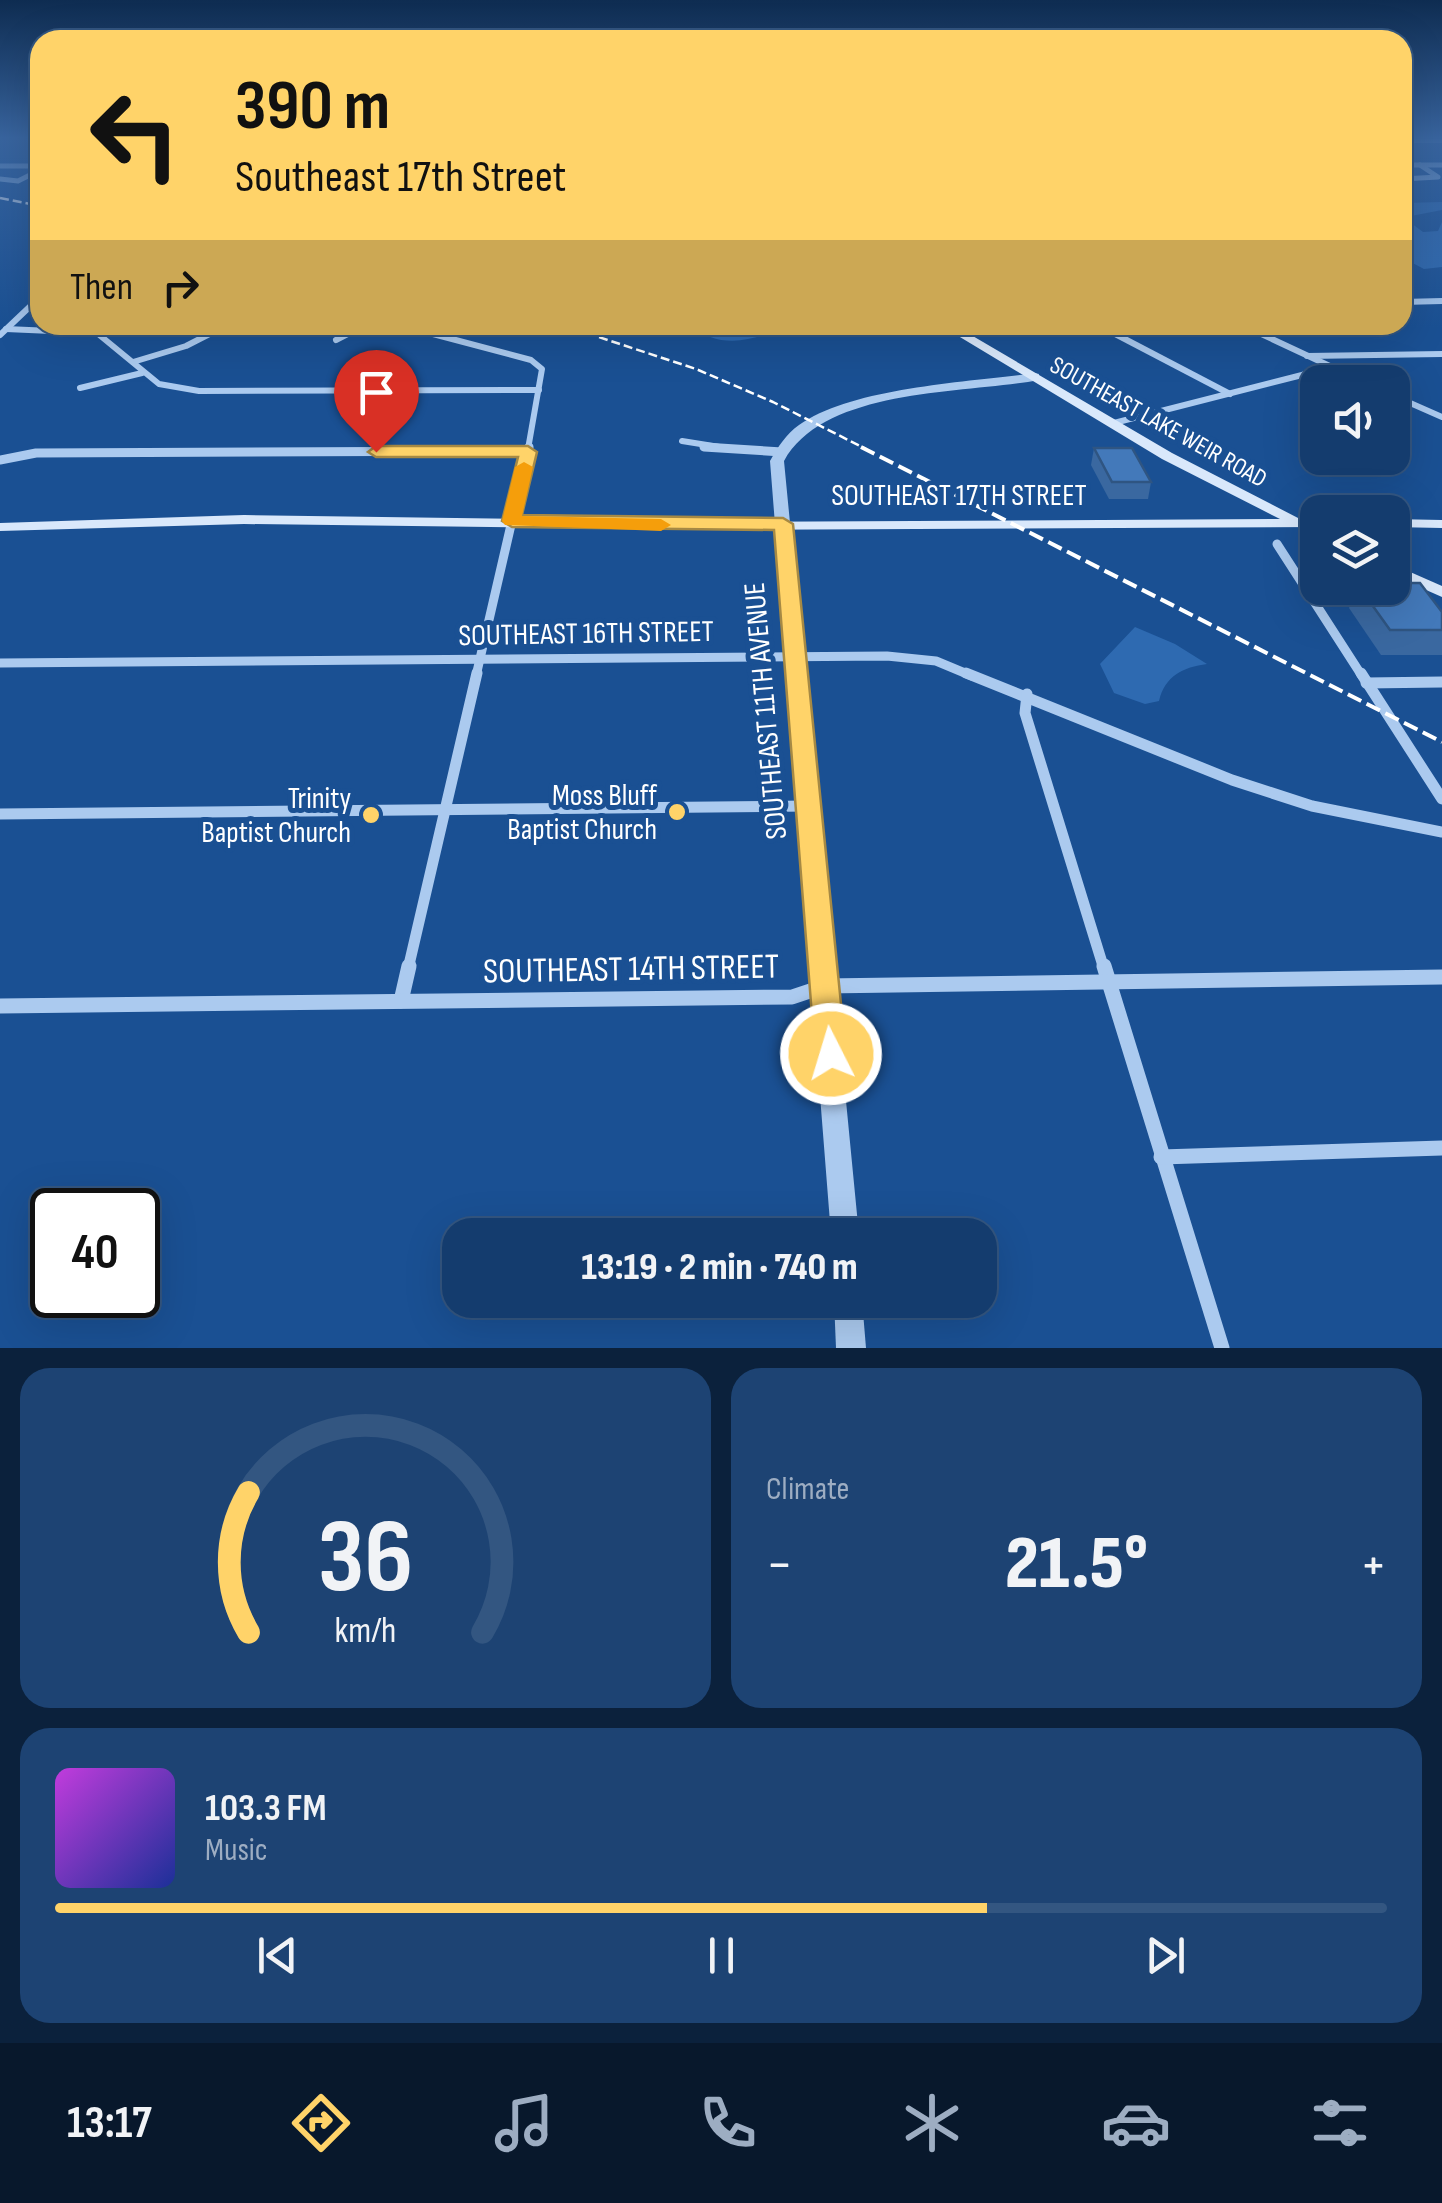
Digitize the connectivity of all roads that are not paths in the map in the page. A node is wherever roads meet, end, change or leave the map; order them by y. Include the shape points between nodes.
1 (1442, 301) edge
2 (1412, 302) edge
3 (30, 306) edge
4 (3, 332) edge
5 (30, 332) edge
6 (99, 335) edge
7 (207, 335) edge
8 (346, 335) edge
9 (436, 335) edge
10 (963, 335) edge
11 (1117, 335) edge
12 (1263, 335) edge
13 (336, 340) dead end
14 (1442, 354) edge
15 (1307, 356) junction
16 (133, 362) junction
17 (1326, 365) edge
18 (142, 373) junction
19 (1300, 373) edge
20 (1035, 377) junction
21 (80, 388) dead end
22 (539, 390) junction
23 (1231, 394) junction
24 (1410, 403) edge
25 (1442, 417) edge
26 (1114, 422) junction
27 (682, 442) dead end
28 (528, 452) junction
29 (782, 452) junction
30 (0, 460) edge
31 (1240, 494) junction
32 (1300, 519) edge
33 (512, 521) junction
34 (1187, 522) junction
35 (1300, 523) edge
36 (783, 524) junction
37 (1410, 524) edge
38 (1442, 524) edge
39 (0, 527) edge
40 (1277, 544) dead end
41 (1410, 577) edge
42 (1442, 592) edge
43 (794, 656) junction
44 (481, 659) junction
45 (0, 663) edge
46 (1442, 682) edge
47 (1366, 683) junction
48 (1027, 694) junction
49 (1442, 799) edge
50 (810, 806) junction
51 (448, 810) junction
52 (0, 814) edge
53 (1442, 832) edge
54 (1442, 977) edge
55 (1106, 981) junction
56 (825, 986) junction
57 (401, 1000) junction
58 (0, 1006) edge
59 (1442, 1148) edge
60 (1161, 1157) junction
61 (843, 1218) edge
62 (849, 1318) edge
63 (1225, 1346) edge
64 (851, 1348) edge

1 - 2 street
3 - 4 street
4 - 5 street
6 - 16 street
7 - 16 street
8 - 13 street
9 - 22 street via 530,360 542,369
10 - 20 main road, SOUTHEAST LAKE WEIR ROAD
11 - 23 street
12 - 15 street
14 - 15 street
15 - 17 street
16 - 18 street
18 - 21 street
18 - 22 street via 159,384 199,391
19 - 23 street
20 - 26 main road, SOUTHEAST LAKE WEIR ROAD
20 - 29 street via 836,412 787,441
22 - 28 street
23 - 26 street
24 - 25 street
26 - 31 main road, SOUTHEAST LAKE WEIR ROAD
27 - 29 street
28 - 30 street via 36,453
28 - 33 street
29 - 36 street, SOUTHEAST 11TH AVENUE via 777,462
31 - 32 main road, SOUTHEAST LAKE WEIR ROAD
31 - 34 main road via 1229,514
33 - 36 main road, SOUTHEAST 17TH STREET
33 - 39 main road, SOUTHEAST 17TH STREET
33 - 44 street
34 - 35 main road, SOUTHEAST 17TH STREET
34 - 36 main road, SOUTHEAST 17TH STREET
36 - 43 street, SOUTHEAST 11TH AVENUE
37 - 38 main road
40 - 47 street
41 - 42 main road
43 - 44 street, SOUTHEAST 16TH STREET
43 - 48 street, SOUTHEAST 16TH STREET via 936,661
43 - 50 street, SOUTHEAST 11TH AVENUE
44 - 45 street, SOUTHEAST 16TH STREET
44 - 51 street
46 - 47 street
47 - 49 street
48 - 53 street, SOUTHEAST 16TH STREET via 1232,780 1312,806
48 - 55 street via 1025,713
50 - 51 street
50 - 56 street, SOUTHEAST 11TH AVENUE
51 - 52 street
51 - 57 street
54 - 55 street, SOUTHEAST 14TH STREET
55 - 56 street, SOUTHEAST 14TH STREET
55 - 60 street
56 - 57 street, SOUTHEAST 14TH STREET via 792,997
56 - 61 street, SOUTHEAST 11TH AVENUE
57 - 58 street, SOUTHEAST 14TH STREET
59 - 60 street
60 - 63 street
62 - 64 street

